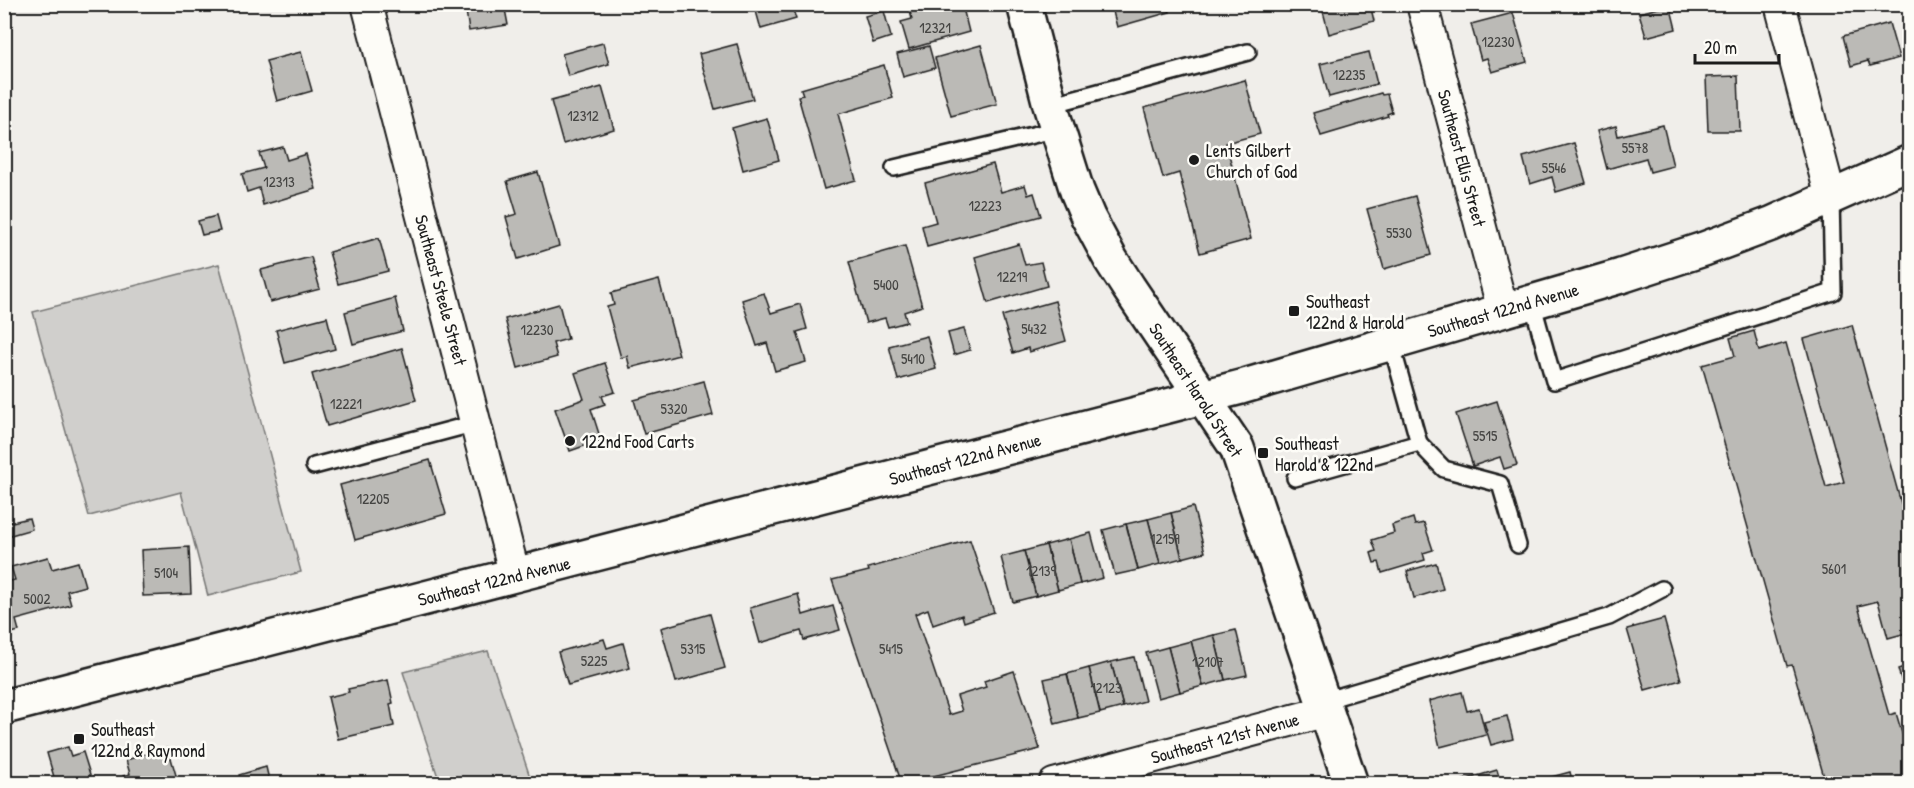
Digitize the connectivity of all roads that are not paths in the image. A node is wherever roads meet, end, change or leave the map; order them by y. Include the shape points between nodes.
1 (367, 4) edge
2 (1024, 4) edge
3 (1422, 4) edge
4 (1780, 4) edge
5 (1248, 52) dead end
6 (1054, 117) junction
7 (1910, 162) edge
8 (894, 168) dead end
9 (1831, 198) junction
10 (1517, 306) junction
11 (1390, 343) junction
12 (1204, 397) junction
13 (476, 423) junction
14 (1419, 443) junction
15 (314, 466) dead end
16 (1294, 478) dead end
17 (1518, 545) dead end
18 (515, 576) junction
19 (1662, 589) dead end
20 (1325, 706) junction
21 (4, 707) edge
22 (1054, 783) edge
23 (1351, 783) edge

1 - 13 street, Southeast Steele Street
2 - 6 main road, Southeast Harold Street
3 - 10 street, Southeast Ellis Street
4 - 9 street
5 - 6 lane
6 - 8 lane
6 - 12 main road, Southeast Harold Street via 1077,191 1099,238
7 - 9 main road, Southeast 122nd Avenue
9 - 10 main road, Southeast 122nd Avenue via 1704,249
9 - 10 lane via 1833,292 1554,381
10 - 11 main road, Southeast 122nd Avenue
11 - 12 main road, Southeast 122nd Avenue
11 - 14 lane
12 - 18 main road, Southeast 122nd Avenue
12 - 20 main road, Southeast Harold Street via 1238,448
13 - 15 lane
13 - 18 street, Southeast Steele Street
14 - 16 lane
14 - 17 lane via 1444,469 1500,484
18 - 21 main road, Southeast 122nd Avenue
19 - 20 lane via 1609,617
20 - 22 street, Southeast 121st Avenue
20 - 23 main road, Southeast Harold Street

